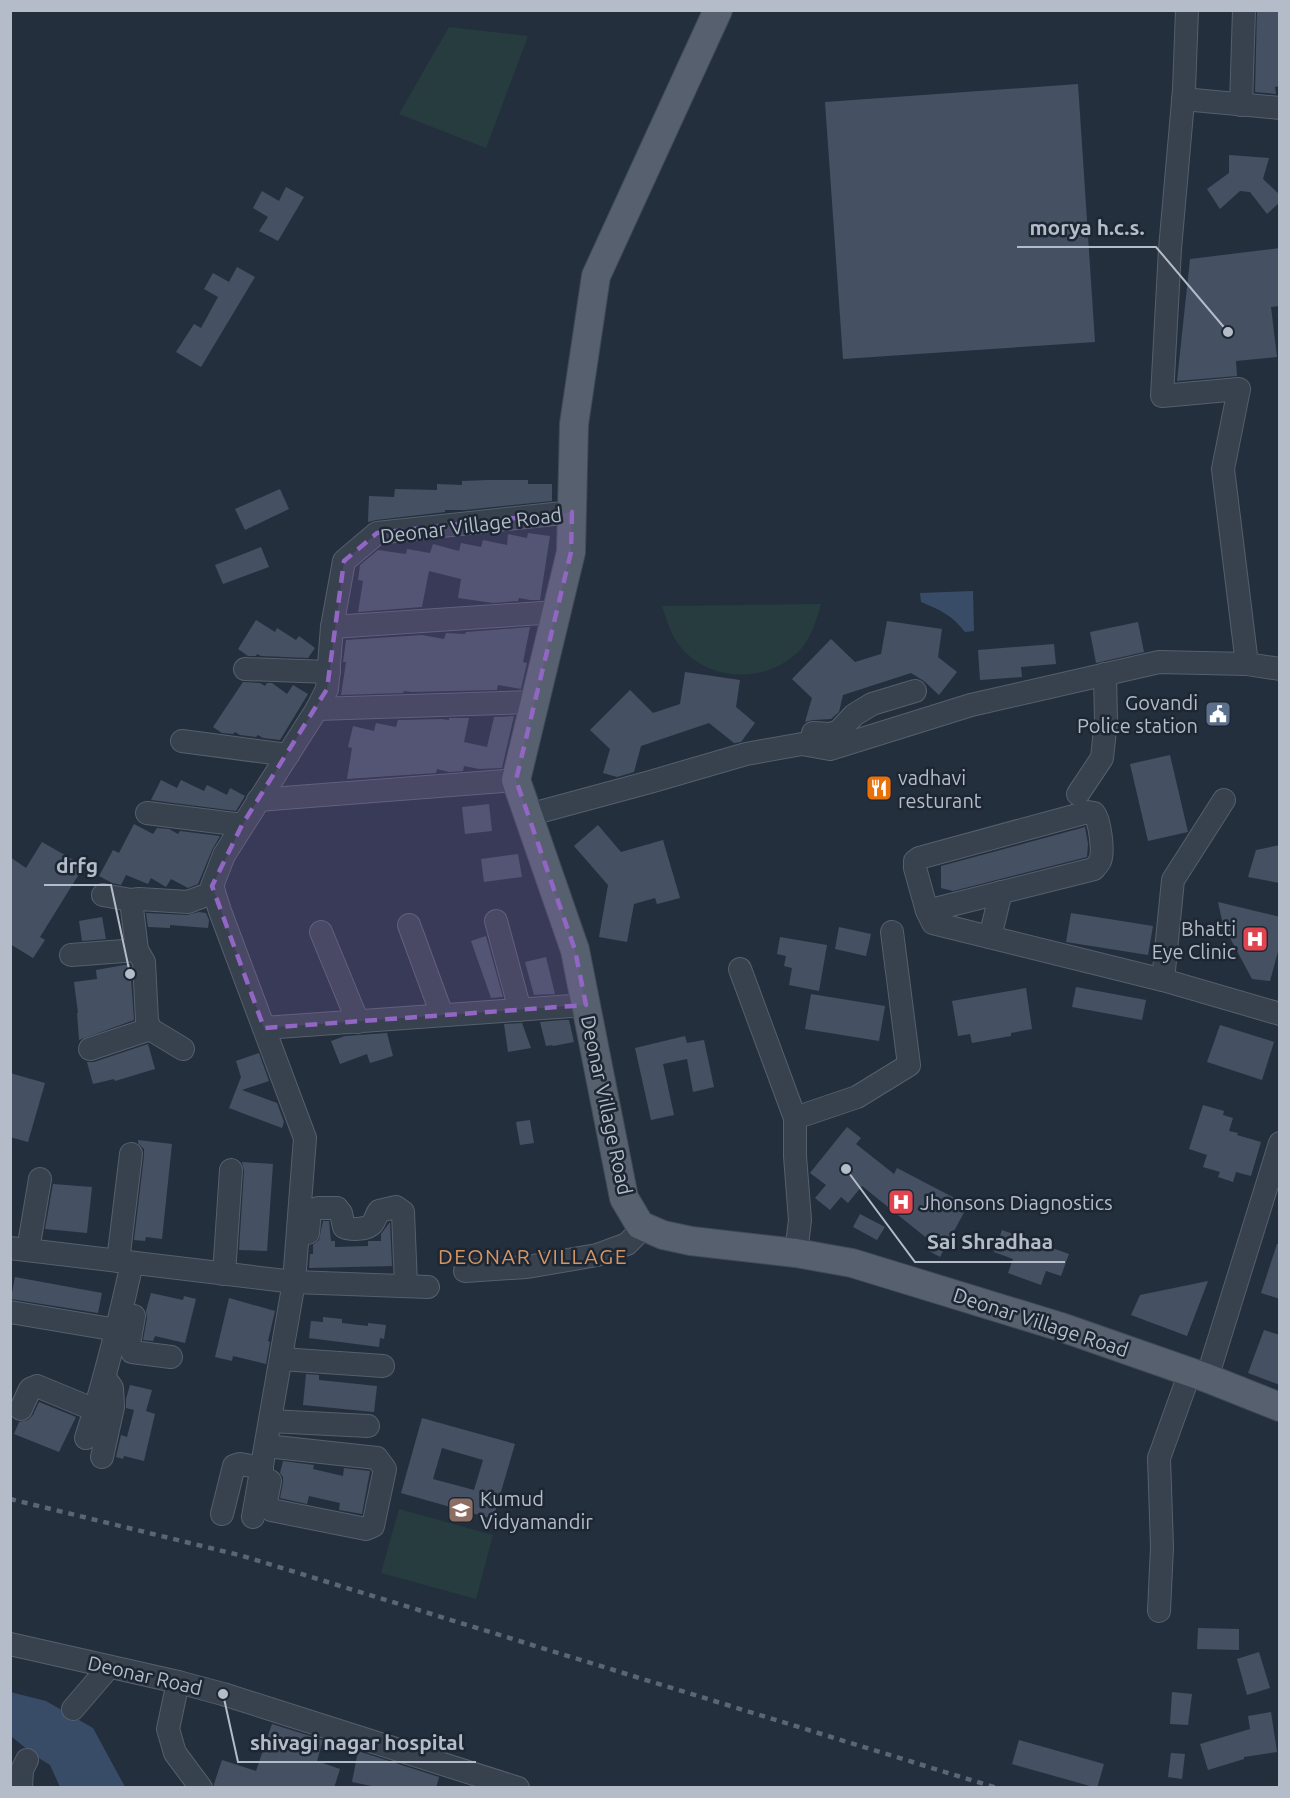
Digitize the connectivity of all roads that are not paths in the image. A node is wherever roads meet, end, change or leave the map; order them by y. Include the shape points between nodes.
1 (718, 10) edge
2 (1187, 10) edge
3 (1244, 10) edge
4 (1183, 99) junction
5 (1241, 105) junction
6 (1280, 108) edge
7 (572, 512) junction
8 (557, 612) junction
9 (332, 627) junction
10 (1247, 664) junction
11 (244, 669) dead end
12 (1280, 669) edge
13 (328, 672) junction
14 (1105, 674) junction
15 (915, 691) dead end
16 (535, 702) junction
17 (317, 709) junction
18 (182, 741) dead end
19 (746, 754) junction
20 (288, 755) junction
21 (516, 780) junction
22 (1078, 794) dead end
23 (258, 800) junction
24 (1224, 800) dead end
25 (147, 813) dead end
26 (528, 815) junction
27 (242, 825) junction
28 (214, 892) junction
29 (1001, 892) junction
30 (103, 895) dead end
31 (131, 900) junction
32 (927, 910) junction
33 (496, 921) dead end
34 (409, 925) dead end
35 (321, 932) dead end
36 (892, 932) dead end
37 (990, 937) junction
38 (137, 950) junction
39 (71, 955) dead end
40 (740, 969) dead end
41 (1163, 980) junction
42 (586, 1005) junction
43 (520, 1010) junction
44 (1280, 1014) edge
45 (442, 1015) junction
46 (358, 1022) junction
47 (264, 1028) junction
48 (150, 1029) junction
49 (90, 1049) dead end
50 (183, 1049) dead end
51 (795, 1118) junction
52 (1280, 1143) edge
53 (131, 1154) dead end
54 (231, 1170) dead end
55 (40, 1179) dead end
56 (644, 1227) junction
57 (19, 1249) edge
58 (796, 1253) junction
59 (306, 1257) dead end
60 (132, 1263) junction
61 (465, 1271) dead end
62 (224, 1274) junction
63 (294, 1282) junction
64 (10, 1312) edge
65 (117, 1330) junction
66 (171, 1357) dead end
67 (281, 1359) junction
68 (383, 1366) dead end
69 (1198, 1375) junction
70 (104, 1377) junction
71 (1280, 1407) edge
72 (21, 1409) dead end
73 (95, 1410) junction
74 (270, 1421) junction
75 (368, 1426) dead end
76 (86, 1438) dead end
77 (268, 1454) junction
78 (102, 1457) dead end
79 (222, 1514) dead end
80 (254, 1517) dead end
81 (1159, 1611) dead end
82 (10, 1644) edge
83 (109, 1667) junction
84 (178, 1682) junction
85 (73, 1709) dead end
86 (471, 1781) edge
87 (201, 1788) edge
88 (518, 1788) edge

1 - 7 main road, Deonar Village Road via 596,276 574,423
2 - 4 street
3 - 5 street
4 - 5 street
4 - 10 street via 1162,396 1239,389 1223,469
5 - 6 street
7 - 8 main road, Deonar Village Road via 571,552
7 - 9 street, Deonar Village Road via 377,533 344,561
8 - 9 street
8 - 16 main road, Deonar Village Road
9 - 13 street, Deonar Village Road
10 - 12 street
10 - 14 street via 1159,662
11 - 13 street
13 - 17 street, Deonar Village Road via 327,689
14 - 19 street via 971,705 830,749 802,744
14 - 22 street via 1106,721 1101,758
15 - 19 street via 872,704 831,734 773,735 761,739
16 - 17 street
16 - 21 main road, Deonar Village Road
17 - 20 street, Deonar Village Road
18 - 20 street
19 - 26 street
20 - 23 street, Deonar Village Road
21 - 23 street
21 - 26 main road, Deonar Village Road
23 - 27 street, Deonar Village Road
24 - 41 street via 1173,880
25 - 27 street
26 - 42 main road, Deonar Village Road via 575,950
27 - 28 street, Deonar Village Road via 224,855 212,886
28 - 31 street via 188,902
28 - 47 street
29 - 32 street
29 - 32 street via 1094,869 1101,857 1099,819 1088,812 919,858 915,868
29 - 37 street
30 - 31 street
31 - 38 street
32 - 37 street via 933,923
33 - 43 street
34 - 45 street
35 - 46 street
36 - 51 street via 909,1065 857,1097
37 - 41 street
38 - 39 street
38 - 48 street via 144,962
40 - 51 street
41 - 44 street
42 - 43 street
42 - 56 main road, Deonar Village Road via 624,1198
43 - 45 street
45 - 46 street
46 - 47 street
47 - 63 street via 305,1138
48 - 49 street
48 - 50 street
51 - 58 street via 800,1220
52 - 69 street
53 - 60 street
54 - 62 street
55 - 57 street
56 - 58 main road, Deonar Village Road via 691,1241
56 - 61 street via 627,1244 597,1255 527,1267
57 - 60 street
58 - 69 main road, Deonar Village Road via 863,1266 1061,1327
59 - 63 street via 310,1211 337,1208 348,1229 367,1227 379,1211 396,1207 403,1212 417,1286
60 - 62 street
60 - 65 street
60 - 66 street via 132,1352
62 - 63 street
63 - 67 street
64 - 65 street
65 - 70 street
67 - 68 street
67 - 74 street
69 - 71 main road, Deonar Village Road
69 - 81 street via 1159,1458
70 - 73 street
70 - 78 street via 112,1388 113,1407
72 - 73 street via 30,1389 37,1386
73 - 76 street
74 - 75 street
74 - 77 street
77 - 77 street via 377,1458 385,1469 373,1526 366,1529 271,1510 266,1502
77 - 79 street via 234,1466
77 - 80 street
82 - 83 street, Deonar Road
83 - 84 street, Deonar Road
83 - 85 street
84 - 86 street, Deonar Road via 223,1694
84 - 87 street via 168,1729 175,1754
86 - 88 street, Deonar Road

